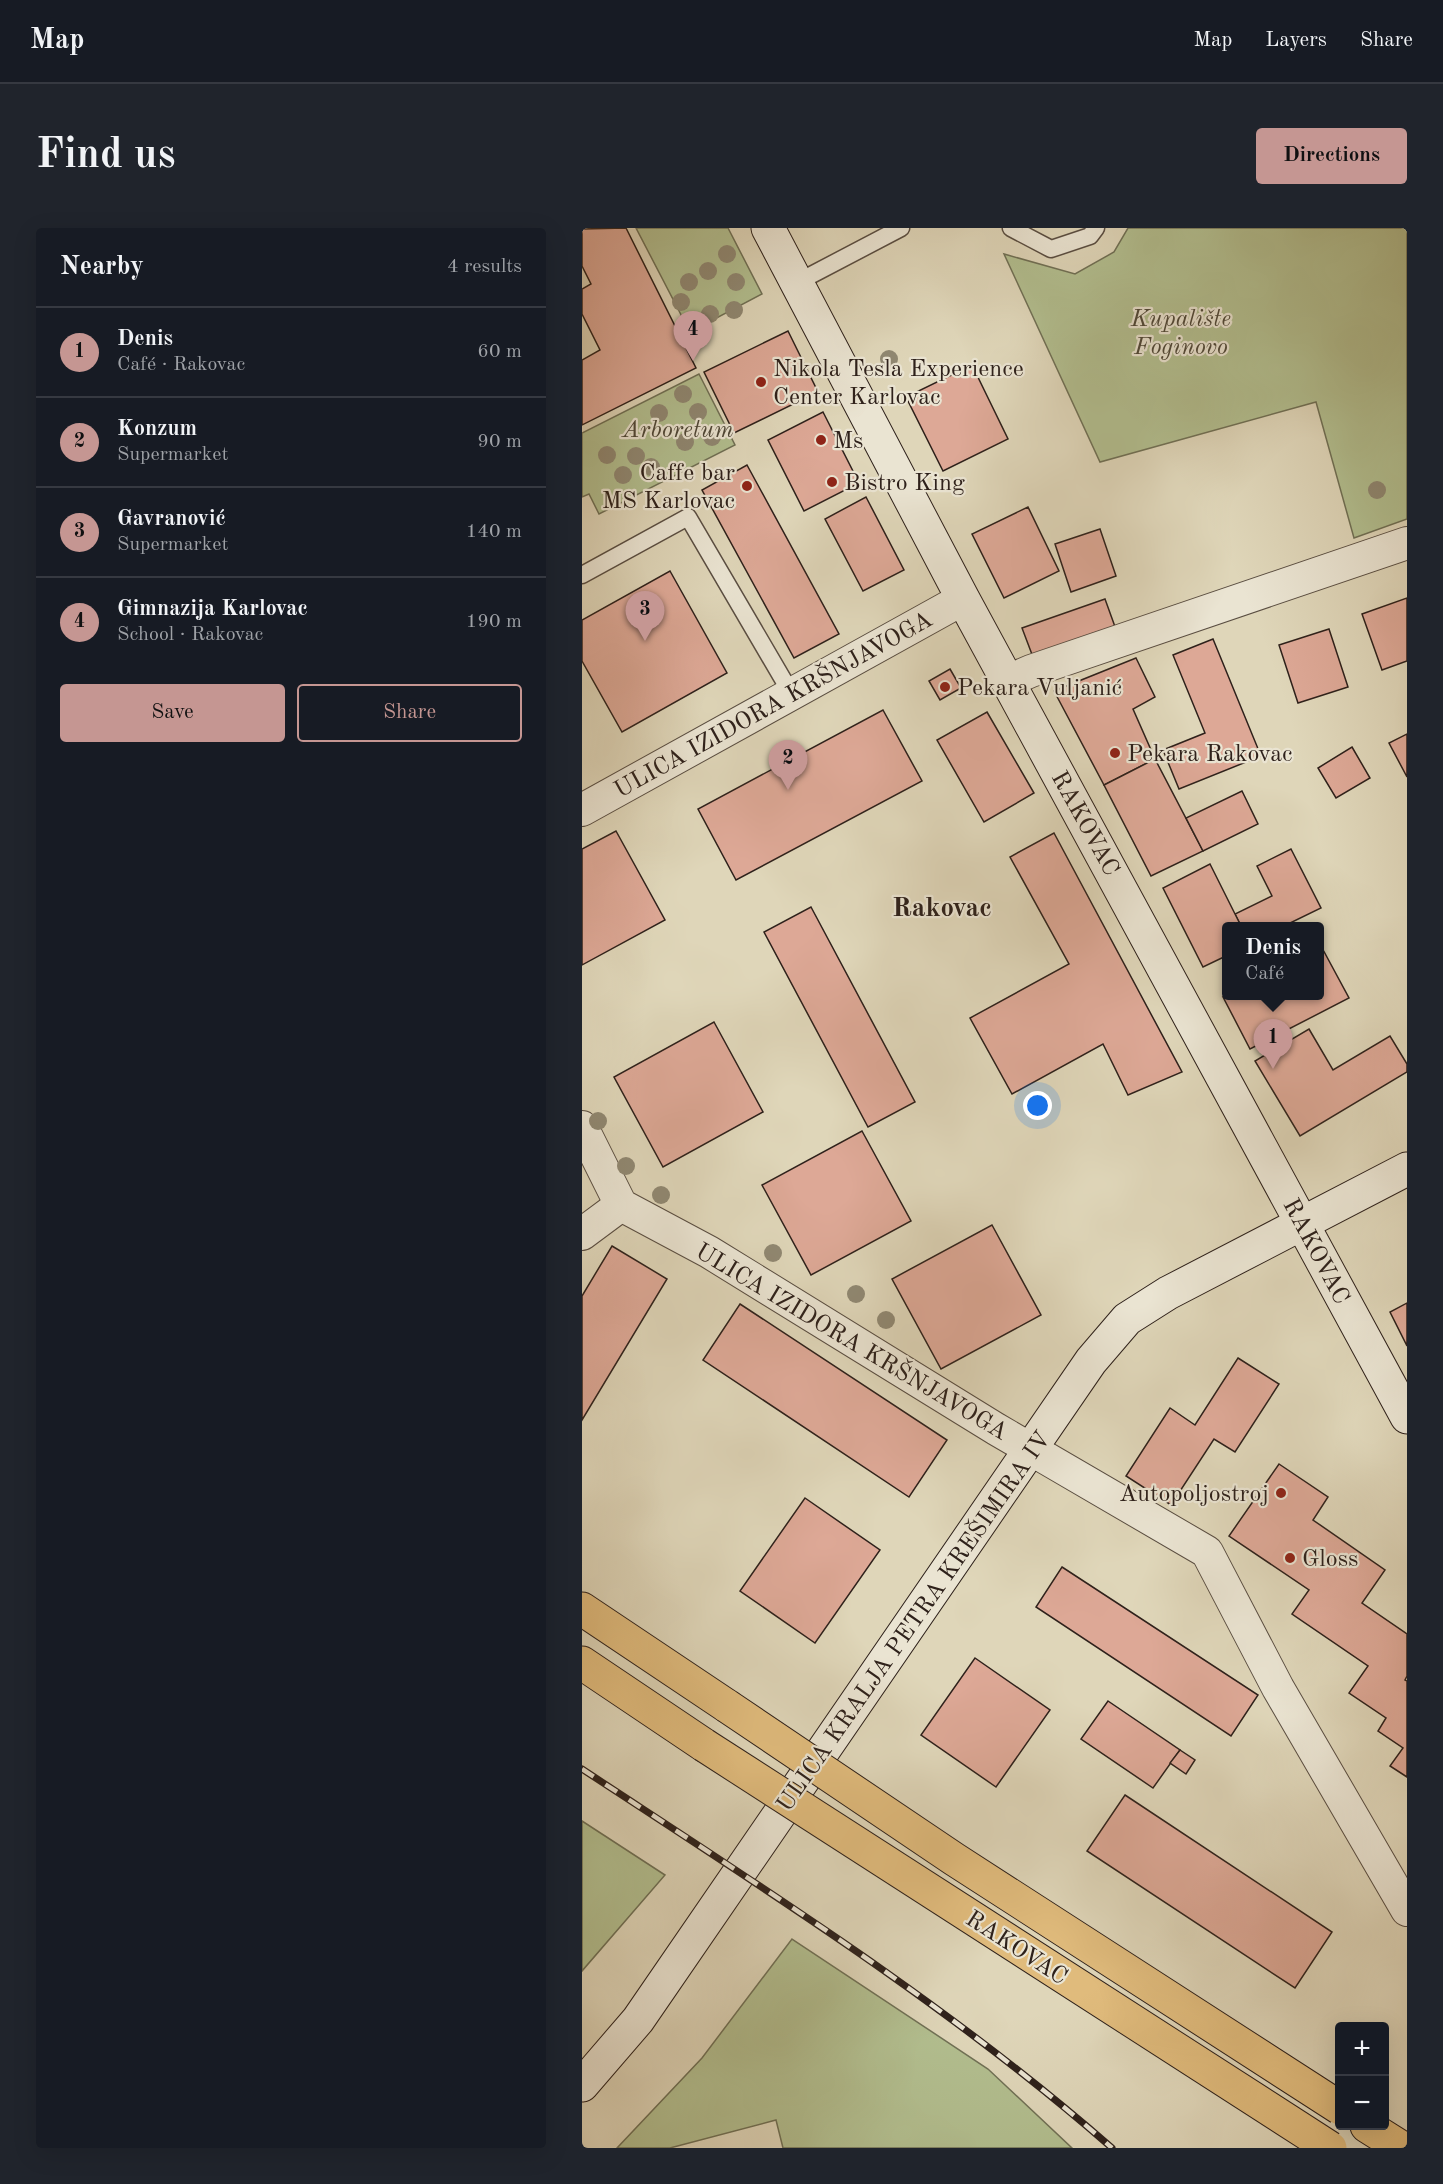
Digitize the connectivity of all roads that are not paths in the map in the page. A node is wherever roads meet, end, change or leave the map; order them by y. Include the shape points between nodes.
1 (768, 228) edge
2 (901, 228) edge
3 (1011, 228) edge
4 (1096, 228) edge
5 (796, 283) junction
6 (1407, 543) edge
7 (582, 575) edge
8 (963, 599) junction
9 (1008, 681) junction
10 (791, 693) junction
11 (582, 810) edge
12 (582, 1127) edge
13 (1407, 1169) edge
14 (621, 1205) junction
15 (1302, 1223) junction
16 (582, 1234) edge
17 (1407, 1417) edge
18 (1030, 1450) junction
19 (582, 1609) edge
20 (582, 1663) edge
21 (1407, 1910) edge
22 (582, 2085) edge
23 (1335, 2105) edge
24 (1373, 2130) edge
25 (1330, 2148) edge
26 (1402, 2148) edge

1 - 5 main road, RAKOVAC
2 - 5 lane
3 - 4 lane via 1051,249 1090,236
5 - 8 main road, RAKOVAC
6 - 9 street
7 - 10 lane via 688,517
8 - 9 main road, RAKOVAC
8 - 10 street, ULICA IZIDORA KRŠNJAVOGA
9 - 15 main road, RAKOVAC
10 - 11 street, ULICA IZIDORA KRŠNJAVOGA
12 - 14 street
13 - 15 main road, ULICA KRALJA PETRA KREŠIMIRA IV
14 - 16 street
14 - 18 street, ULICA IZIDORA KRŠNJAVOGA via 709,1252
15 - 17 main road, RAKOVAC
15 - 18 main road, ULICA KRALJA PETRA KREŠIMIRA IV via 1168,1293 1127,1319 1091,1361
18 - 21 street, ULICA IZIDORA KRŠNJAVOGA via 1207,1552 1278,1688
18 - 22 main road, ULICA KRALJA PETRA KREŠIMIRA IV via 638,2020
19 - 23 highway, RAKOVAC, bridge via 954,1859
20 - 25 highway, RAKOVAC, bridge
24 - 26 highway

